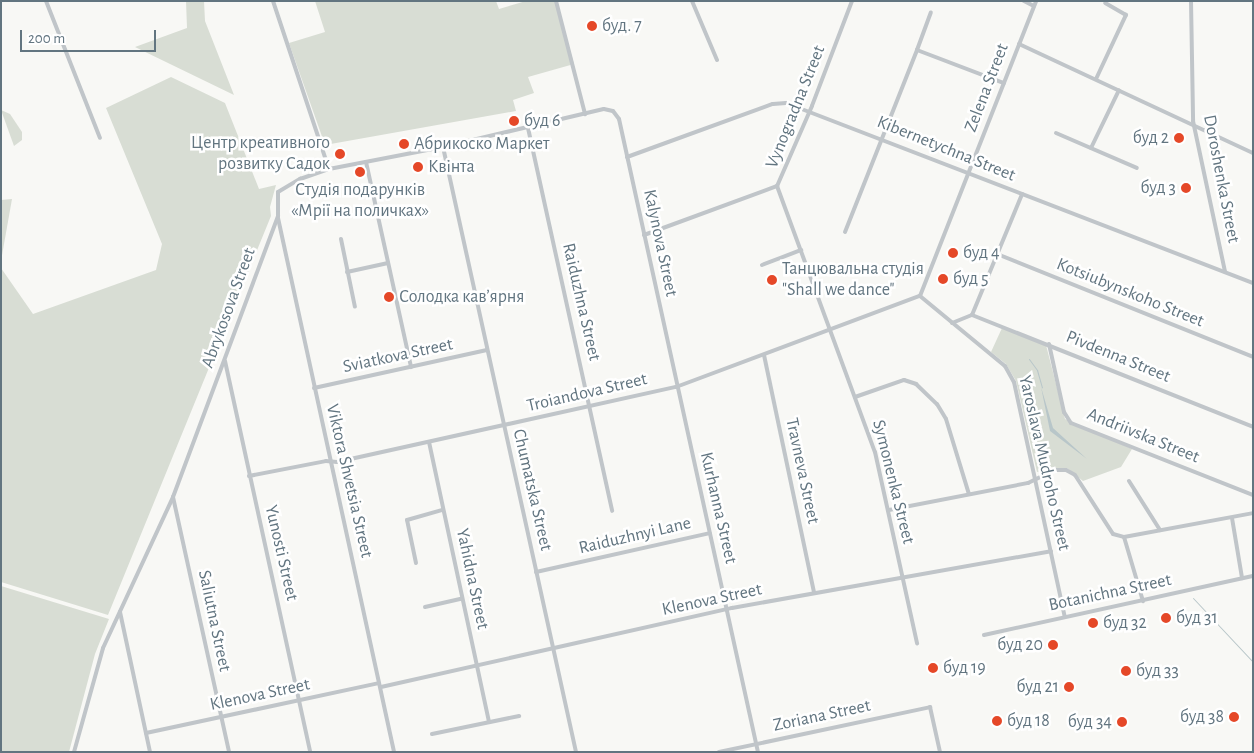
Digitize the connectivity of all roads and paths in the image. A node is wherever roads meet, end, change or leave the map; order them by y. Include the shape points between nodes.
1 (46, 1) edge
2 (273, 1) edge
3 (556, 1) edge
4 (692, 1) edge
5 (852, 1) edge
6 (1024, 1) edge
7 (1191, 1) edge
8 (1105, 3) dead end
9 (1035, 4) edge
10 (931, 12) dead end
11 (1019, 44) junction
12 (917, 50) junction
13 (717, 60) dead end
14 (1096, 79) junction
15 (1004, 83) junction
16 (1119, 90) junction
17 (610, 109) joint
18 (810, 112) junction
19 (585, 114) junction
20 (1194, 125) junction
21 (528, 128) junction
22 (1056, 133) dead end
23 (100, 138) dead end
24 (881, 139) junction
25 (442, 147) junction
26 (1091, 148) junction
27 (1253, 153) edge
28 (627, 157) junction
29 (366, 162) junction
30 (1138, 168) dead end
31 (329, 169) junction
32 (969, 172) junction
33 (777, 186) junction
34 (1022, 194) junction
35 (278, 216) junction
36 (845, 232) dead end
37 (644, 235) junction
38 (341, 239) dead end
39 (801, 250) junction
40 (997, 254) junction
41 (388, 263) junction
42 (762, 265) dead end
43 (347, 272) junction
44 (1225, 272) junction
45 (1253, 283) edge
46 (920, 296) junction
47 (355, 307) dead end
48 (972, 315) junction
49 (952, 323) junction
50 (832, 331) junction
51 (1049, 344) junction
52 (487, 350) junction
53 (764, 355) junction
54 (1253, 357) edge
55 (225, 361) junction
56 (411, 367) junction
57 (676, 387) junction
58 (314, 388) junction
59 (856, 397) junction
60 (590, 406) junction
61 (504, 426) junction
62 (1253, 427) edge
63 (429, 442) junction
64 (330, 461) junction
65 (249, 476) junction
66 (1036, 478) junction
67 (1129, 481) dead end
68 (969, 494) junction
69 (1253, 495) edge
70 (173, 497) junction
71 (442, 510) junction
72 (889, 510) junction
73 (612, 511) dead end
74 (1253, 513) edge
75 (1232, 518) junction
76 (1160, 530) junction
77 (710, 533) junction
78 (1124, 537) junction
79 (1051, 551) junction
80 (416, 563) dead end
81 (536, 572) junction
82 (1253, 576) edge
83 (902, 577) junction
84 (1242, 578) junction
85 (814, 593) junction
86 (461, 599) junction
87 (1143, 601) junction
88 (425, 607) dead end
89 (726, 610) junction
90 (120, 612) junction
91 (1065, 617) junction
92 (984, 635) dead end
93 (917, 643) dead end
94 (554, 650) junction
95 (478, 668) junction
96 (380, 685) junction
97 (298, 701) junction
98 (519, 716) dead end
99 (221, 718) junction
100 (489, 722) junction
101 (146, 733) junction
102 (432, 734) dead end
103 (756, 744) junction
104 (74, 752) edge
105 (150, 752) edge
106 (229, 752) edge
107 (310, 752) edge
108 (394, 752) edge
109 (576, 752) edge
110 (719, 752) edge
111 (758, 752) edge
112 (940, 752) edge

1 - 23 street
2 - 31 street
3 - 19 street
4 - 13 street
5 - 18 street, Vynogradna Street
6 - 9 street
7 - 20 street, Doroshenka Street
8 - 14 street via 1126,15
9 - 11 street, Zelena Street
10 - 12 street
11 - 14 street
11 - 15 street, Zelena Street
12 - 15 street
12 - 24 street
14 - 16 street
15 - 32 street, Zelena Street
16 - 20 street
16 - 26 street
17 - 19 street, Abrykosova Street
17 - 28 street, Kalynova Street via 618,119
18 - 24 street, Kibernetychna Street
18 - 28 street, Kibernetychna Street via 786,103 773,104
18 - 33 street, Vynogradna Street
19 - 21 street, Abrykosova Street
20 - 27 street
20 - 44 street, Doroshenka Street
21 - 25 street, Abrykosova Street
21 - 60 street, Raiduzhna Street
22 - 26 street
24 - 32 street, Kibernetychna Street
24 - 36 street
25 - 29 street, Abrykosova Street
25 - 52 street, Chumatska Street
26 - 30 street
28 - 37 street, Kalynova Street
29 - 31 street, Abrykosova Street
29 - 41 street
31 - 35 street, Abrykosova Street via 282,188 277,199
32 - 34 street, Kibernetychna Street
32 - 46 street, Zelena Street
33 - 37 street
33 - 39 street, Vynogradna Street
34 - 40 street
34 - 44 street, Kibernetychna Street
35 - 55 street, Abrykosova Street
35 - 58 street, Viktora Shvetsia Street
37 - 57 street, Kalynova Street
38 - 43 street
39 - 42 street
39 - 50 street, Vynogradna Street
40 - 48 street
40 - 54 street, Kotsiubynskoho Street
41 - 43 street
41 - 56 street
43 - 47 street
44 - 45 street, Kibernetychna Street
46 - 49 street, Yaroslava Mudroho Street
46 - 50 street, Troiandova Street
48 - 49 street
48 - 51 street, Pivdenna Street
49 - 66 street, Yaroslava Mudroho Street via 1010,373
50 - 53 street, Troiandova Street
50 - 59 street, Symonenka Street
51 - 62 street, Pivdenna Street
51 - 69 street, Andriivska Street via 1064,412 1071,423
52 - 56 street, Sviatkova Street
52 - 61 street, Chumatska Street
53 - 57 street, Troiandova Street
53 - 85 street, Travneva Street
55 - 65 street, Yunosti Street
55 - 70 street, Abrykosova Street
56 - 58 street, Sviatkova Street
57 - 60 street, Troiandova Street
57 - 77 street, Kurhanna Street
58 - 64 street, Viktora Shvetsia Street
59 - 68 street via 904,380 916,384 937,404 946,419
59 - 72 street, Symonenka Street via 875,452
60 - 61 street, Troiandova Street
60 - 73 street, Raiduzhna Street
61 - 63 street, Troiandova Street
61 - 81 street, Chumatska Street
63 - 64 street, Troiandova Street
63 - 71 street, Yahidna Street
64 - 65 street, Troiandova Street
64 - 96 street, Viktora Shvetsia Street
65 - 97 street, Yunosti Street
66 - 68 street
66 - 78 street via 1056,470 1066,470 1075,475 1113,534
66 - 79 street, Yaroslava Mudroho Street
67 - 76 street
68 - 72 street
70 - 90 street, Abrykosova Street
70 - 99 street, Saliutna Street
71 - 80 street via 407,520
71 - 86 street, Yahidna Street
72 - 83 street, Symonenka Street
74 - 75 street
75 - 76 street
75 - 84 street
76 - 78 street
77 - 81 street, Raiduzhnyi Lane
77 - 89 street, Kurhanna Street
78 - 87 street
79 - 83 street, Klenova Street
79 - 91 street, Yaroslava Mudroho Street
81 - 94 street, Chumatska Street
82 - 84 street, Botanichna Street
83 - 85 street, Klenova Street
83 - 93 street, Symonenka Street
84 - 87 street, Botanichna Street
85 - 89 street, Klenova Street
86 - 88 street
86 - 95 street, Yahidna Street
87 - 91 street, Botanichna Street
89 - 94 street, Klenova Street
89 - 103 street, Kurhanna Street
90 - 101 street
90 - 104 street, Abrykosova Street via 103,648
91 - 92 street, Botanichna Street
94 - 95 street, Klenova Street
94 - 109 street, Chumatska Street
95 - 96 street, Klenova Street
95 - 100 street, Yahidna Street
96 - 97 street, Klenova Street
96 - 108 street, Viktora Shvetsia Street
97 - 99 street, Klenova Street
97 - 107 street, Yunosti Street
98 - 100 street
99 - 101 street, Klenova Street
99 - 106 street, Saliutna Street
100 - 102 street
101 - 105 street
103 - 110 street, Zoriana Street
103 - 111 street, Kurhanna Street
103 - 112 street, Zoriana Street via 930,707

